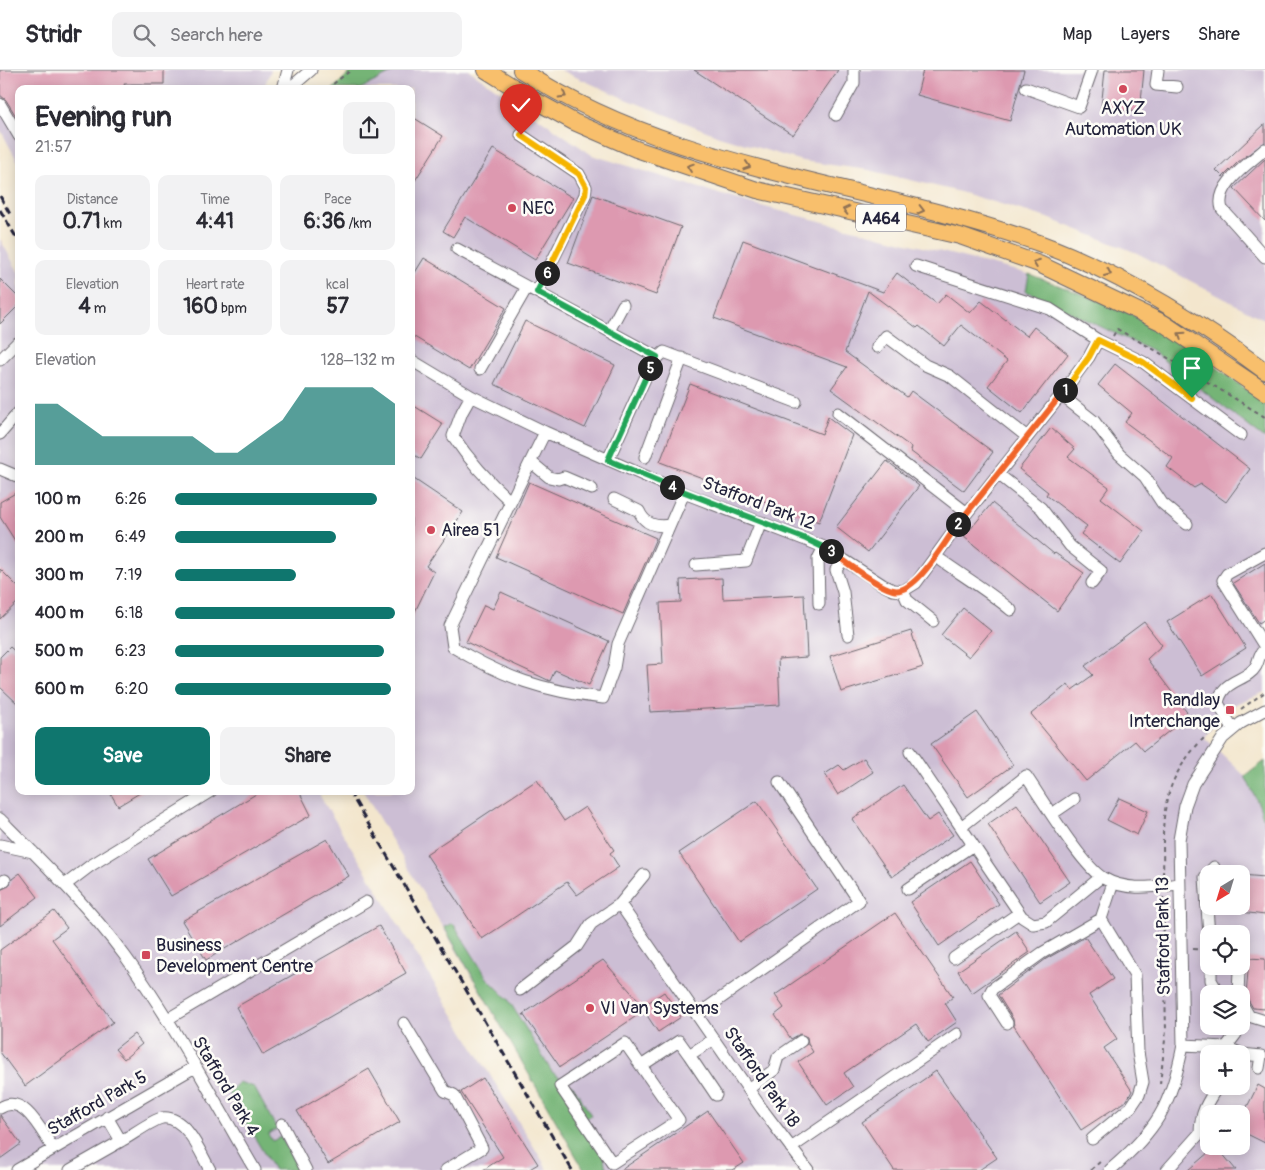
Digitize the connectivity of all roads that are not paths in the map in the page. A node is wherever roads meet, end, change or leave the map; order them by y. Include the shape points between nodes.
1 (288, 70) edge
2 (311, 70) edge
3 (486, 70) edge
4 (521, 70) edge
5 (854, 70) edge
6 (1092, 70) edge
7 (1158, 70) edge
8 (283, 85) edge
9 (293, 85) edge
10 (1177, 87) dead end
11 (1026, 88) dead end
12 (0, 104) edge
13 (836, 115) dead end
14 (15, 129) edge
15 (521, 135) dead end
16 (1265, 149) edge
17 (457, 249) dead end
18 (1265, 257) edge
19 (916, 266) dead end
20 (532, 290) junction
21 (623, 305) dead end
22 (609, 331) junction
23 (1098, 340) junction
24 (15, 344) edge
25 (877, 347) dead end
26 (657, 357) junction
27 (682, 358) junction
28 (0, 360) edge
29 (415, 362) edge
30 (480, 369) dead end
31 (1265, 371) edge
32 (1265, 392) edge
33 (1061, 395) junction
34 (471, 396) junction
35 (796, 402) dead end
36 (838, 413) dead end
37 (15, 417) edge
38 (545, 432) junction
39 (0, 434) edge
40 (1241, 435) dead end
41 (1026, 436) junction
42 (645, 457) dead end
43 (608, 460) junction
44 (531, 462) junction
45 (0, 469) edge
46 (998, 474) junction
47 (15, 475) edge
48 (592, 490) dead end
49 (684, 492) junction
50 (614, 500) dead end
51 (510, 501) junction
52 (966, 513) junction
53 (761, 522) junction
54 (1187, 524) dead end
55 (670, 525) junction
56 (824, 547) junction
57 (1265, 553) edge
58 (935, 556) junction
59 (843, 559) junction
60 (696, 565) dead end
61 (1092, 583) dead end
62 (903, 591) junction
63 (819, 604) dead end
64 (1011, 610) dead end
65 (933, 621) dead end
66 (848, 635) dead end
67 (1265, 648) edge
68 (1265, 710) edge
69 (1233, 729) junction
70 (910, 752) dead end
71 (779, 782) dead end
72 (205, 795) edge
73 (1074, 799) dead end
74 (1052, 814) junction
75 (0, 819) edge
76 (961, 827) junction
77 (973, 844) junction
78 (0, 845) edge
79 (33, 852) junction
80 (644, 875) dead end
81 (1101, 877) junction
82 (1113, 883) junction
83 (1179, 884) junction
84 (64, 885) junction
85 (908, 889) dead end
86 (366, 902) dead end
87 (620, 904) junction
88 (1019, 913) junction
89 (1101, 919) junction
90 (954, 958) dead end
91 (520, 990) dead end
92 (697, 1015) junction
93 (1250, 1016) edge
94 (166, 1020) junction
95 (1265, 1020) edge
96 (404, 1023) dead end
97 (1007, 1023) dead end
98 (957, 1034) dead end
99 (714, 1039) junction
100 (801, 1041) dead end
101 (1183, 1045) junction
102 (1200, 1047) edge
103 (689, 1055) junction
104 (641, 1066) junction
105 (195, 1067) junction
106 (748, 1089) junction
107 (716, 1095) dead end
108 (1211, 1095) edge
109 (0, 1108) edge
110 (107, 1117) junction
111 (282, 1124) dead end
112 (1092, 1139) dead end
113 (122, 1141) junction
114 (53, 1148) junction
115 (790, 1148) junction
116 (17, 1170) edge
117 (70, 1170) edge
118 (210, 1170) edge
119 (255, 1170) edge
120 (306, 1170) edge
121 (446, 1170) edge
122 (808, 1170) edge
123 (1110, 1170) edge
124 (1167, 1170) edge

1 - 8 street
2 - 9 street
32 -> 3 highway, A464 via 1163,323 1039,264 960,236 757,190 636,149 574,122
4 -> 31 highway, A464 via 583,106 647,134 762,171 954,218 1040,244 1123,280 1174,307
5 - 13 street via 854,83
6 - 11 street via 1079,107
7 - 10 street via 1156,85
12 - 14 street
15 - 20 street via 579,174 586,187 585,195
16 - 18 street via 1228,183 1220,202
17 - 20 street
19 - 23 street via 1050,309
20 - 22 street
20 - 30 street
21 - 22 street
22 - 26 street
23 - 33 street
23 - 40 street via 1143,362
24 - 28 street
25 - 41 street via 886,336 925,365 950,376
26 - 27 street via 664,352
26 - 43 street
27 - 35 street
27 - 42 street
29 - 34 street, Stafford Park 12
33 - 41 street
33 - 54 street via 1094,421 1120,454 1145,476 1162,503
34 - 38 street, Stafford Park 12
34 - 51 street via 453,436 493,486
36 - 52 street
37 - 39 street
38 - 43 street, Stafford Park 12
38 - 44 street
41 - 46 street
43 - 49 street, Stafford Park 12
44 - 48 street via 549,477 558,480 564,477
44 - 51 street
45 - 47 street
46 - 52 street
46 - 61 street via 1041,508 1070,546 1101,571
49 - 53 street, Stafford Park 12
49 - 55 street
50 - 55 street via 639,511 642,518 653,525
51 - 55 street via 450,626 453,647 492,670 530,685 582,696 603,698 614,668 618,644
52 - 58 street
53 - 56 street, Stafford Park 12
53 - 60 street via 746,561
56 - 59 street, Stafford Park 12
56 - 63 street via 818,559
57 - 67 street via 1227,574 1223,580
58 - 62 street via 916,583
58 - 64 street via 973,584 990,592
59 - 62 street, Stafford Park 12 via 883,585
59 - 66 street via 836,570 843,592
62 - 65 street via 907,600
67 - 69 street via 1256,666 1223,689 1219,698 1218,703
68 - 69 street, Stafford Park 13
69 - 83 street, Stafford Park 13 via 1223,738 1193,784 1185,806 1179,840
70 - 76 street
71 - 92 street via 859,901
72 - 84 street
73 - 74 street
74 - 76 street via 1026,776
74 - 81 street via 1083,858
75 - 79 street, Stafford Park 4
76 - 77 street
77 - 85 street
77 - 88 street
78 - 79 street
79 - 84 street, Stafford Park 4
80 - 87 street
81 - 82 street
81 - 88 street via 1046,922 1033,924
82 - 83 street via 1143,889
82 - 89 street
83 - 101 street, Stafford Park 13
84 - 94 street, Stafford Park 4 via 126,958
86 - 94 street
87 - 91 street via 591,924 577,946
87 - 92 street, Stafford Park 18
88 - 90 street
89 - 97 street via 1042,953 992,989 989,995
89 - 112 street via 1135,975 1138,1052 1143,1082 1131,1107
92 - 99 street, Stafford Park 18
93 - 95 street
94 - 105 street, Stafford Park 4
96 - 121 street via 445,1091 454,1096 482,1148
98 - 115 street
99 - 103 street
99 - 106 street, Stafford Park 18
100 - 106 street via 778,1057 774,1070
101 - 102 street
101 - 123 street, Stafford Park 13 via 1170,1098 1156,1125
103 - 104 street via 679,1041
103 - 107 street
104 - 104 street via 625,1043 560,1086 612,1163 679,1120
105 - 110 street, Stafford Park 5
105 - 119 street, Stafford Park 4
106 - 115 street, Stafford Park 18
108 - 124 street via 1200,1120 1200,1133
109 - 114 street via 4,1105 18,1106 28,1111
110 - 113 street
110 - 114 street, Stafford Park 5
111 - 120 street
113 - 117 street
113 - 118 street via 161,1118 172,1119 182,1125
114 - 116 street, Stafford Park 5
115 - 122 street, Stafford Park 18

